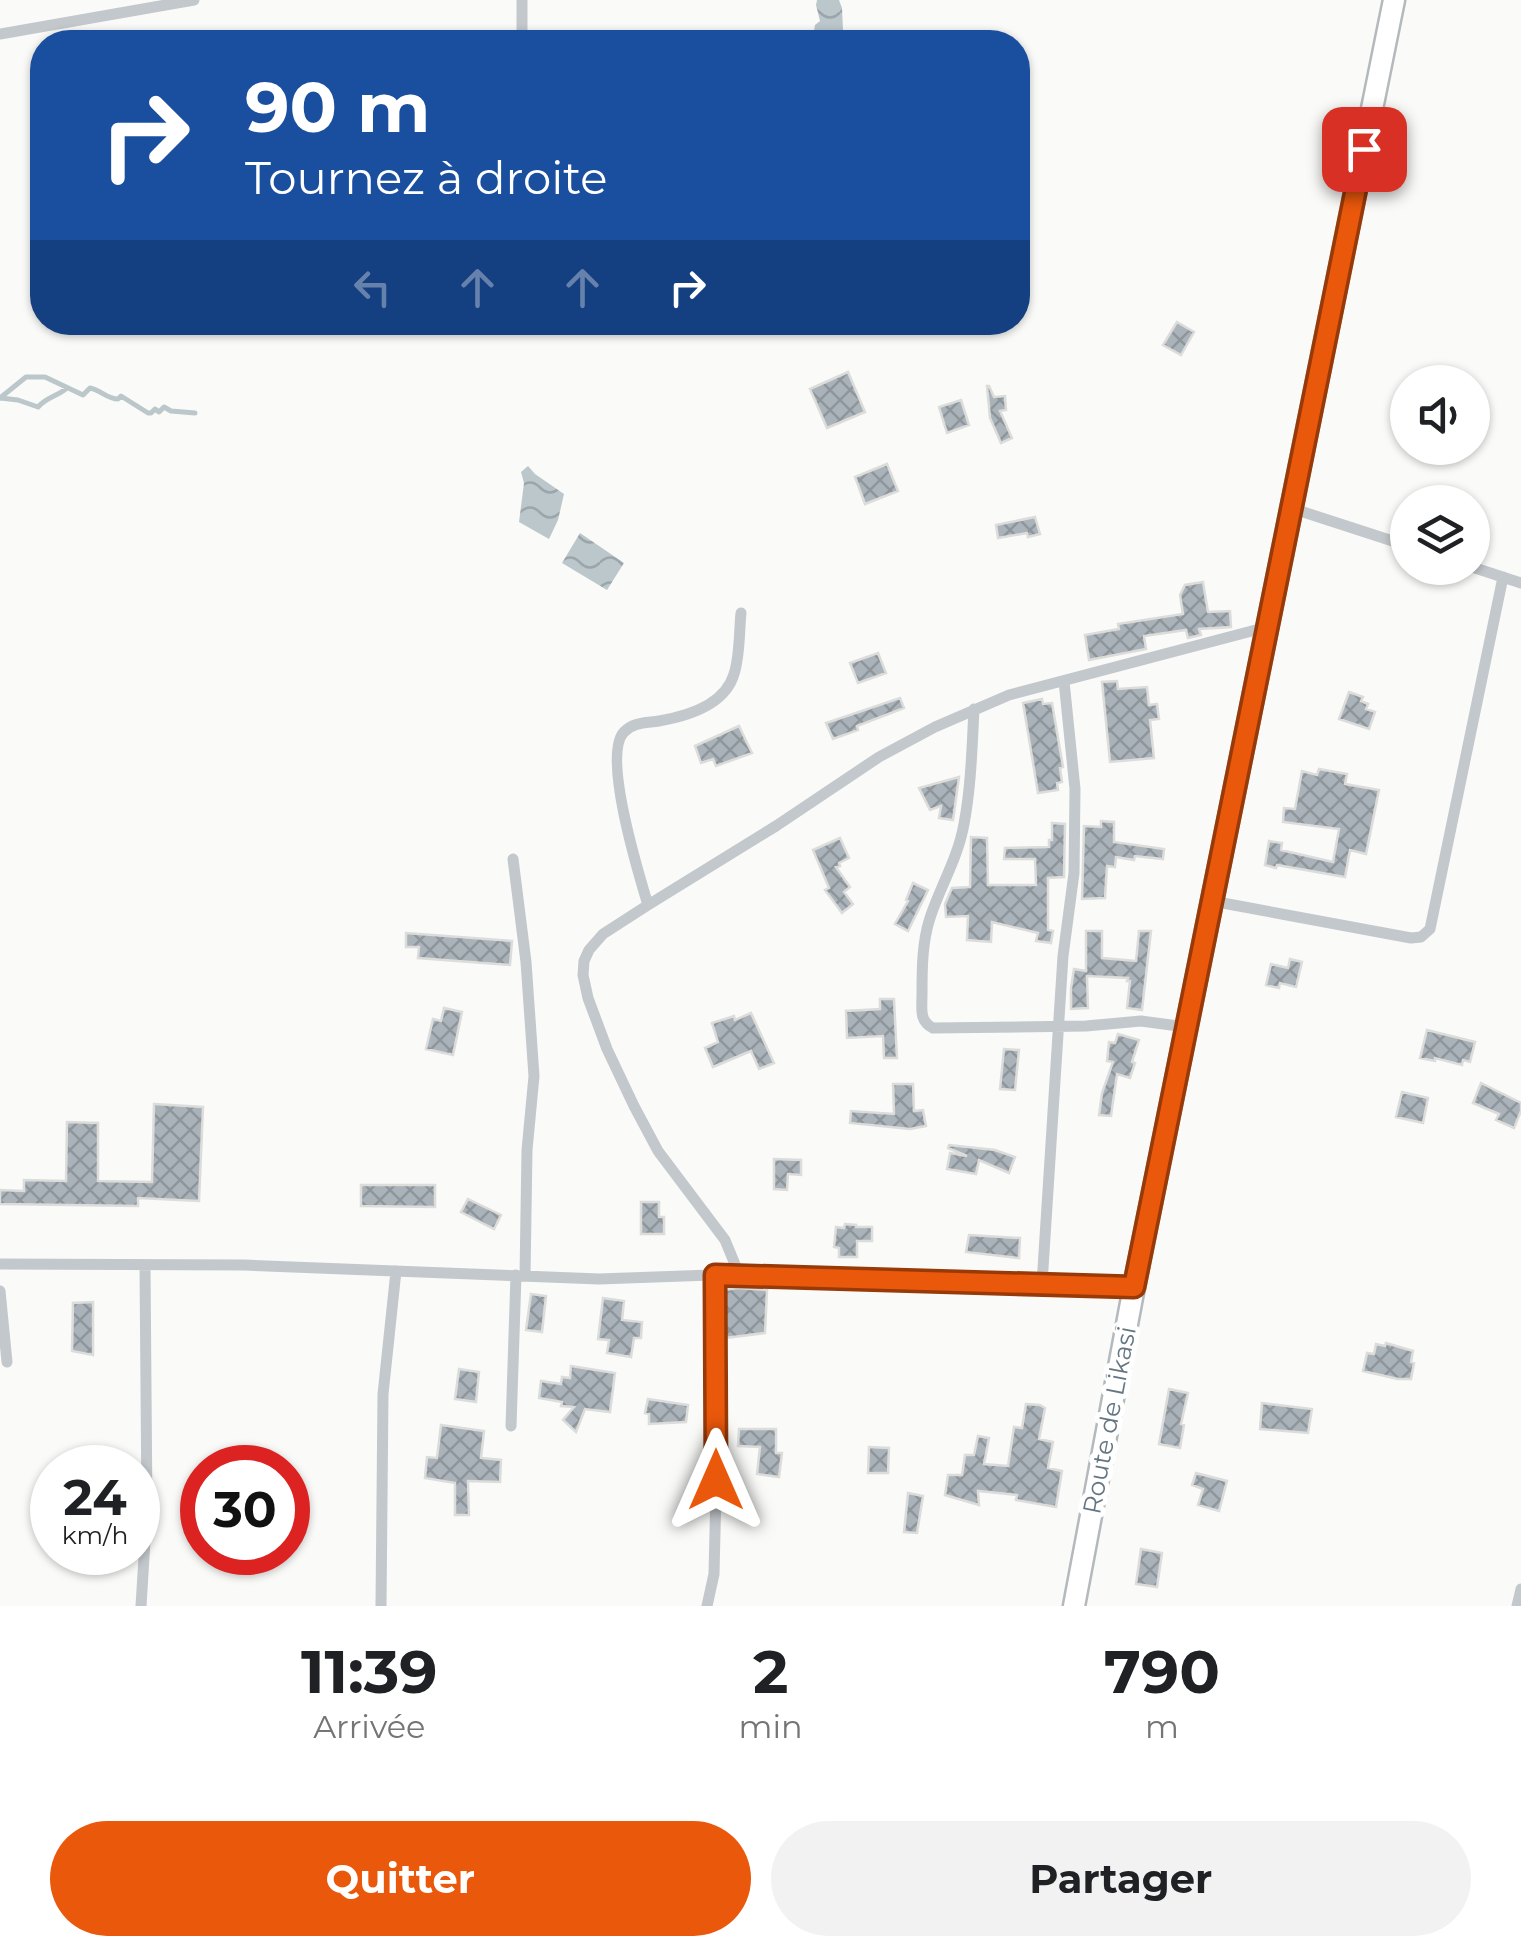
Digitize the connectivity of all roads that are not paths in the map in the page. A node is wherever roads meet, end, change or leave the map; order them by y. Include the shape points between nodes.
1 (194, 0) edge
2 (522, 0) edge
3 (1394, 0) edge
4 (522, 30) edge
5 (0, 34) edge
6 (1291, 508) junction
7 (1390, 540) edge
8 (1490, 573) edge
9 (1503, 577) junction
10 (1521, 583) edge
11 (741, 613) dead end
12 (1267, 627) junction
13 (1064, 680) junction
14 (974, 709) junction
15 (513, 859) dead end
16 (1212, 901) junction
17 (648, 904) junction
18 (1058, 1026) junction
19 (1186, 1027) junction
20 (0, 1264) edge
21 (145, 1266) junction
22 (396, 1271) junction
23 (739, 1274) junction
24 (715, 1275) junction
25 (521, 1276) junction
26 (1042, 1284) junction
27 (1134, 1287) junction
28 (0, 1291) edge
29 (7, 1362) dead end
30 (511, 1426) dead end
31 (1521, 1589) edge
32 (141, 1606) edge
33 (380, 1606) edge
34 (708, 1606) edge
35 (1074, 1606) edge
36 (1517, 1606) edge

1 - 5 street
2 - 4 street
3 - 6 highway, Route de Likasi
6 - 7 street
6 - 12 highway, Route de Likasi
8 - 9 street
9 - 10 street
9 - 16 street via 1430,929 1411,938
11 - 17 street via 726,691 696,712 637,723 617,742 628,841
12 - 13 street
12 - 16 highway, Route de Likasi
13 - 14 street
13 - 18 street via 1075,789 1074,872
14 - 17 street via 879,757
14 - 18 street via 964,827 928,923 922,1017 933,1028
15 - 25 street via 534,1076
16 - 19 highway, Route de Likasi
17 - 23 street via 588,950 588,998 658,1151 725,1240
18 - 19 street via 1141,1021
18 - 26 street
19 - 27 highway, Route de Likasi
20 - 21 street
21 - 22 street
21 - 32 street
22 - 25 street
22 - 33 street via 383,1394
23 - 24 street
23 - 26 street
24 - 25 street
24 - 34 street via 714,1574
25 - 30 street
26 - 27 street
27 - 35 highway, Route de Likasi
28 - 29 street
31 - 36 street

